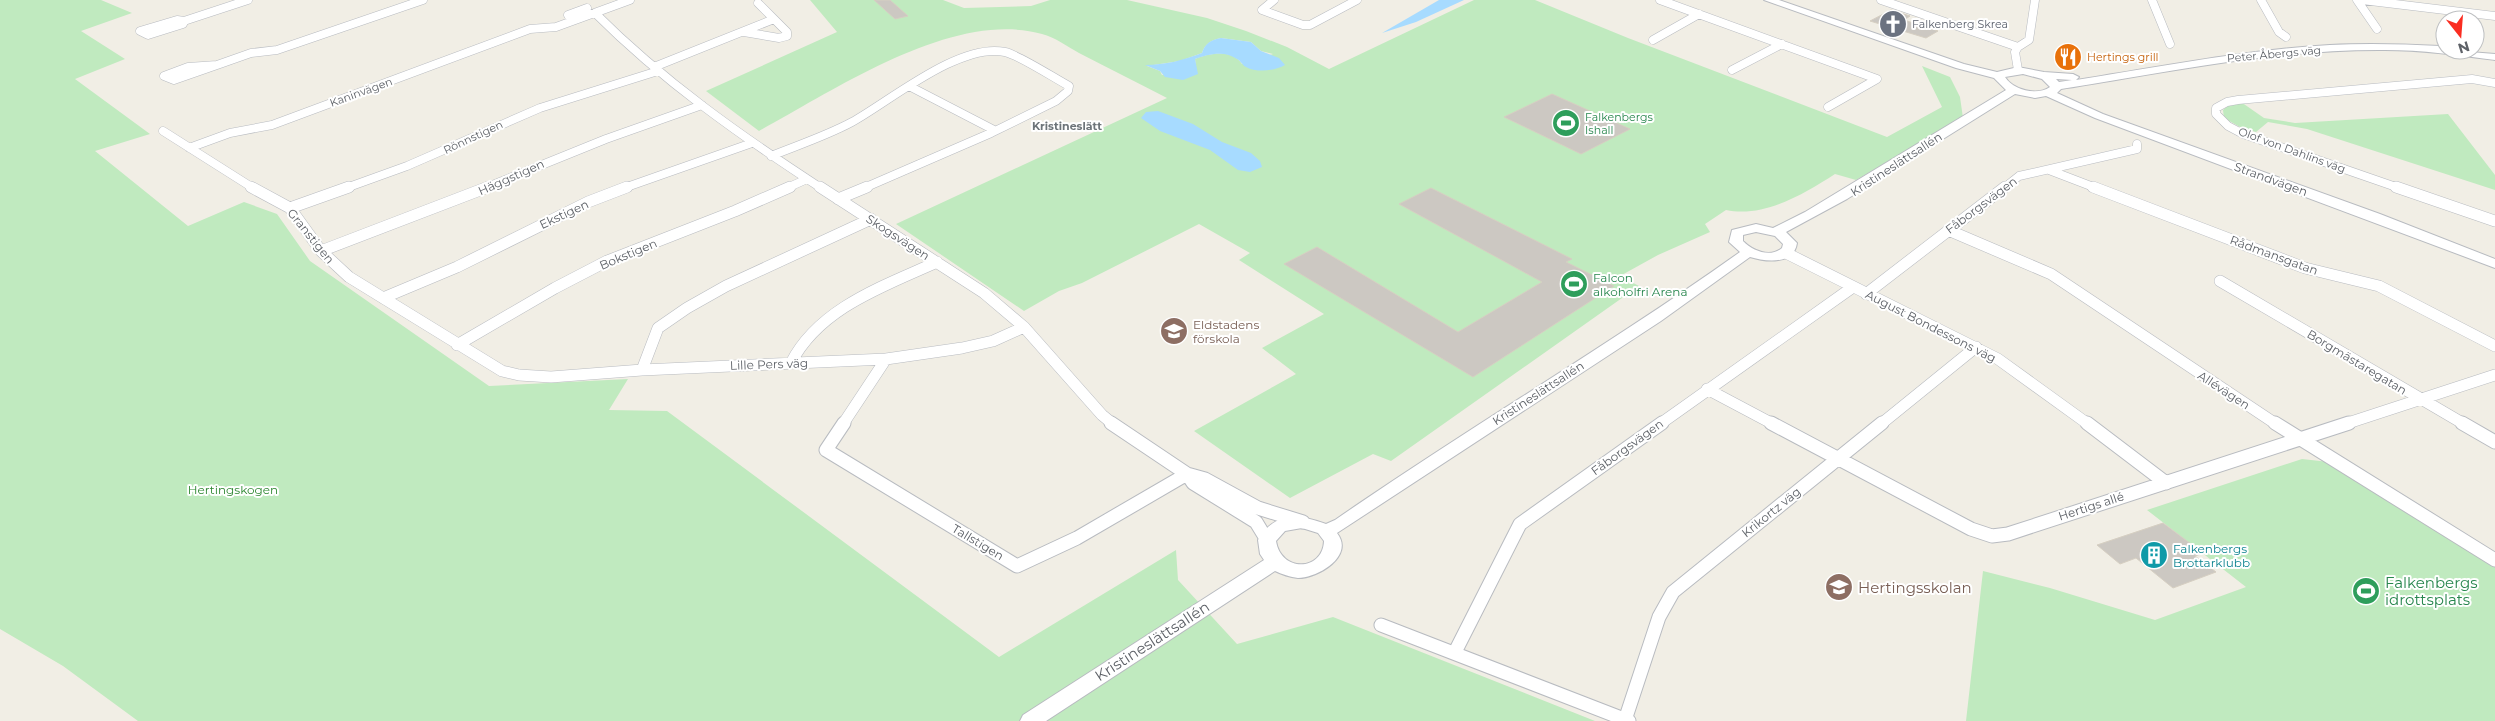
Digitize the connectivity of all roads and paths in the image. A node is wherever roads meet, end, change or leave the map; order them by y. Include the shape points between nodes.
1 (248, 0) edge
2 (423, 0) edge
3 (577, 0) edge
4 (630, 0) edge
5 (1274, 0) edge
6 (1357, 0) edge
7 (1660, 0) edge
8 (1769, 0) edge
9 (1881, 0) edge
10 (2034, 0) edge
11 (2152, 0) edge
12 (2261, 0) edge
13 (2357, 0) edge
14 (2362, 0) edge
15 (1892, 2) edge
16 (758, 3) dead end
17 (591, 11) junction
18 (1699, 14) junction
19 (2495, 16) edge
20 (774, 19) junction
21 (184, 20) dead end
22 (2377, 29) dead end
23 (744, 32) junction
24 (2286, 37) dead end
25 (1653, 40) dead end
26 (1782, 44) junction
27 (2170, 44) dead end
28 (2018, 47) junction
29 (2435, 48) edge
30 (2495, 56) edge
31 (217, 65) junction
32 (656, 69) junction
33 (1732, 70) dead end
34 (2018, 70) junction
35 (2042, 75) junction
36 (1999, 76) junction
37 (2491, 82) edge
38 (909, 86) junction
39 (2012, 89) junction
40 (2052, 90) junction
41 (702, 105) junction
42 (1828, 107) dead end
43 (994, 130) junction
44 (163, 131) dead end
45 (752, 143) junction
46 (2138, 144) dead end
47 (189, 148) junction
48 (771, 156) junction
49 (2049, 170) junction
50 (807, 179) junction
51 (838, 199) junction
52 (290, 208) junction
53 (871, 219) junction
54 (2495, 221) edge
55 (1948, 230) junction
56 (1775, 232) junction
57 (322, 251) junction
58 (1749, 252) junction
59 (1786, 253) junction
60 (937, 262) junction
61 (2495, 264) edge
62 (2220, 281) dead end
63 (1853, 287) junction
64 (1866, 294) junction
65 (383, 298) junction
66 (1024, 327) junction
67 (457, 345) junction
68 (2495, 346) edge
69 (1976, 347) junction
70 (886, 359) junction
71 (791, 363) junction
72 (642, 370) junction
73 (509, 373) joint
74 (2495, 375) edge
75 (1707, 389) junction
76 (2420, 400) junction
77 (2300, 439) junction
78 (2495, 442) edge
79 (1838, 458) junction
80 (1187, 474) junction
81 (2166, 483) junction
82 (1303, 522) junction
83 (1326, 531) junction
84 (1267, 540) junction
85 (2495, 560) edge
86 (1275, 562) junction
87 (1381, 625) dead end
88 (1455, 652) junction
89 (1627, 720) edge
90 (1030, 721) edge

1 - 21 street
2 - 31 street via 277,50 251,53
3 - 17 street, Skogsvägen
4 - 17 street, Kaninvägen
5 - 6 street via 1262,10 1264,12 1310,25
7 - 18 street
8 - 36 street via 1951,63
9 - 15 street
10 - 28 street via 2029,40
11 - 27 street
12 - 24 street via 2279,32
13 - 22 street
14 - 19 street
15 - 28 street
16 - 20 street
17 - 32 street, Skogsvägen
17 - 47 street, Kaninvägen via 556,27 530,29 272,125 230,133
18 - 25 street
18 - 26 street
20 - 23 street, Rönnstigen
20 - 23 street via 787,36 778,38
23 - 32 street, Rönnstigen
26 - 33 street
26 - 42 street via 1877,79
28 - 34 street via 2015,52
29 - 35 street, Peter Åbergs väg via 2307,47 2216,56 2087,77
30 - 40 street, Peter Åbergs väg via 2394,48 2272,53 2155,69
31 - 31 street via 174,80 164,76 188,67
32 - 41 street, Skogsvägen
32 - 52 street, Rönnstigen via 540,108 407,166
34 - 35 street, Peter Åbergs väg
34 - 36 street
35 - 40 street via 2051,80
36 - 39 street via 2002,83
37 - 54 street, Olof von Dahlins väg via 2472,79 2238,100 2221,104 2216,108 2216,114 2228,126 2244,134
38 - 43 street
38 - 43 street via 959,60 1000,51 1070,86 1056,101
38 - 48 street via 851,123
39 - 40 street via 2034,94
39 - 56 street, Kristineslättsallén via 2006,96 1846,196
40 - 61 street, Strandvägen via 2099,116
41 - 45 street, Skogsvägen
41 - 57 street, Häggstigen via 592,142 442,208
43 - 51 street
44 - 47 street, Granstigen
45 - 48 street, Skogsvägen
45 - 65 street, Ekstigen via 588,202 456,267
46 - 49 street, Fåborgsvägen via 2137,149
47 - 52 street, Granstigen
48 - 50 street, Skogsvägen
49 - 55 street, Fåborgsvägen via 2019,176
49 - 68 street, Rådmansgatan via 2305,268 2379,286
50 - 51 street, Skogsvägen
50 - 67 street, Bokstigen via 607,262
51 - 53 street, Skogsvägen
52 - 57 street, Granstigen
53 - 60 street, Skogsvägen
53 - 72 street via 726,286 687,308 658,328
55 - 64 street, Fåborgsvägen
55 - 77 street, Allévägen via 2051,274
56 - 58 street via 1752,228 1738,232 1736,242
56 - 59 street via 1790,244
57 - 65 street, Granstigen via 349,277
58 - 59 street via 1769,257
58 - 83 street, Kristineslättsallén via 1656,318
59 - 63 street, August Bondessons väg
60 - 66 street, Skogsvägen via 984,293
60 - 71 street via 872,294 820,325 801,344
62 - 76 street, Borgmästaregatan
63 - 64 street, August Bondessons väg
63 - 75 street, Fåborgsvägen
64 - 69 street, August Bondessons väg
65 - 67 street, Granstigen
66 - 70 street, Lille Pers väg via 993,342
66 - 80 street, Skogsvägen via 1102,415
67 - 73 street, Granstigen
69 - 79 street, Krikortz väg
69 - 81 street, August Bondessons väg via 2038,386
70 - 71 street, Lille Pers väg
70 - 80 street, Tallstigen via 826,450 1017,566 1078,538
71 - 72 street, Lille Pers väg
72 - 73 street, Lille Pers väg via 551,377
74 - 76 street, Hertigs allé
75 - 79 street, Hertigs allé
75 - 88 street, Fåborgsvägen via 1520,524
76 - 77 street, Hertigs allé
76 - 78 street, Borgmästaregatan
77 - 81 street, Hertigs allé
77 - 85 street, Allévägen
79 - 81 street, Hertigs allé via 1992,536 2008,534
79 - 89 street, Krikortz väg via 1673,592 1659,617
80 - 82 street, Skogsvägen via 1205,479 1258,508
80 - 84 street, Skogsvägen via 1193,482 1256,522
82 - 83 street
82 - 84 street via 1280,526
83 - 86 street via 1334,548 1323,564 1299,570
84 - 86 street via 1267,549
86 - 90 street, Kristineslättsallén
87 - 88 street
88 - 89 street

